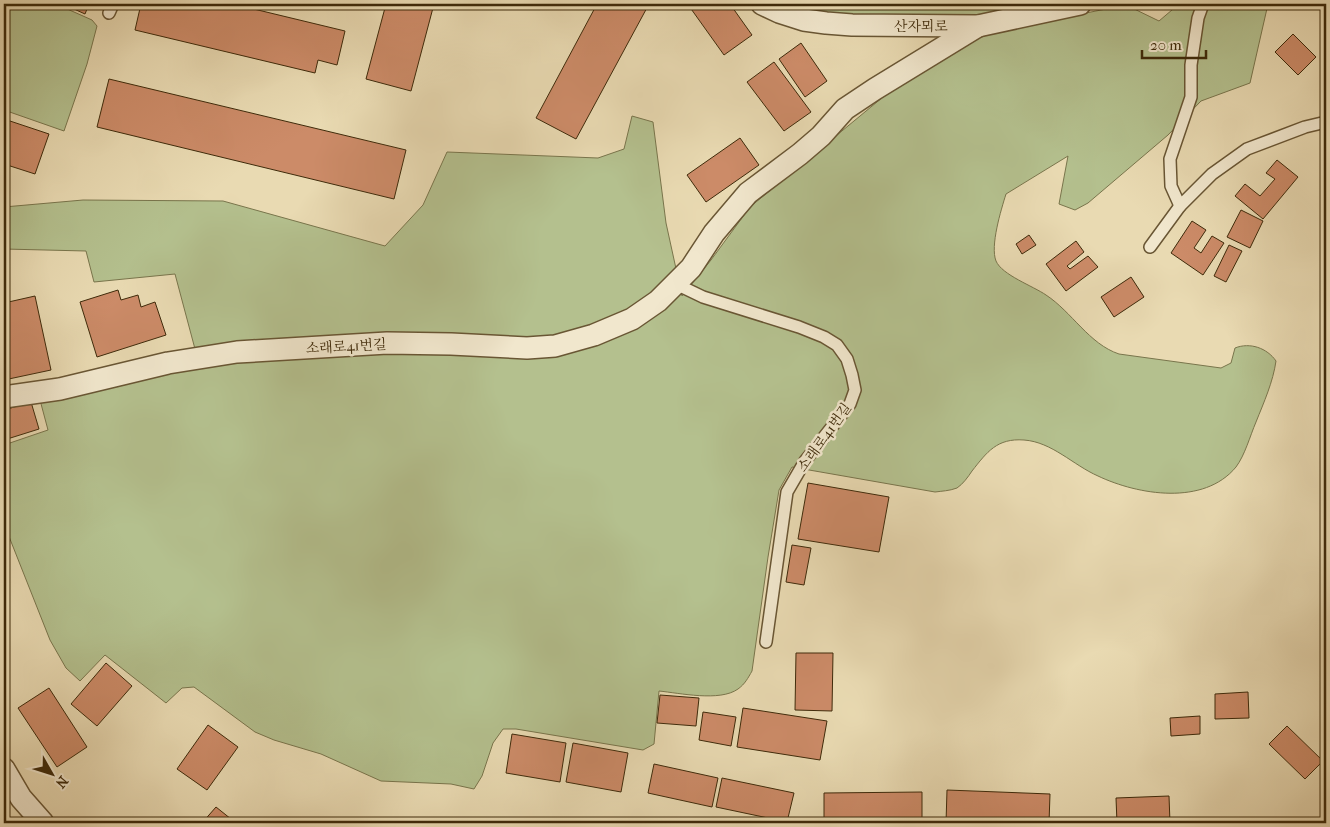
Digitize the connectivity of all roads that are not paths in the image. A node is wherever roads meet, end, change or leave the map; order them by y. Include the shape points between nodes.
1 (762, 4) edge
2 (1080, 4) edge
3 (1203, 4) edge
4 (978, 26) junction
5 (1326, 122) edge
6 (1180, 206) junction
7 (1150, 247) dead end
8 (676, 284) junction
9 (4, 397) edge
10 (766, 642) dead end
11 (4, 769) edge
12 (43, 823) edge

1 - 4 street, 산자뫼로 via 804,20 826,23
2 - 4 street, 산자뫼로
3 - 6 lane via 1191,65 1191,97 1170,159 1171,186
4 - 8 street, 소래로41번길 via 845,109 821,136 748,193
5 - 6 lane via 1247,149 1212,174
6 - 7 lane
8 - 9 street, 소래로41번길 via 632,319 594,335 555,346 387,343 238,352 168,363 60,390
8 - 10 lane, 소래로41번길 via 703,297 824,337 837,345 847,359 852,375 855,390 850,404 805,461 787,492
11 - 12 street via 21,798

